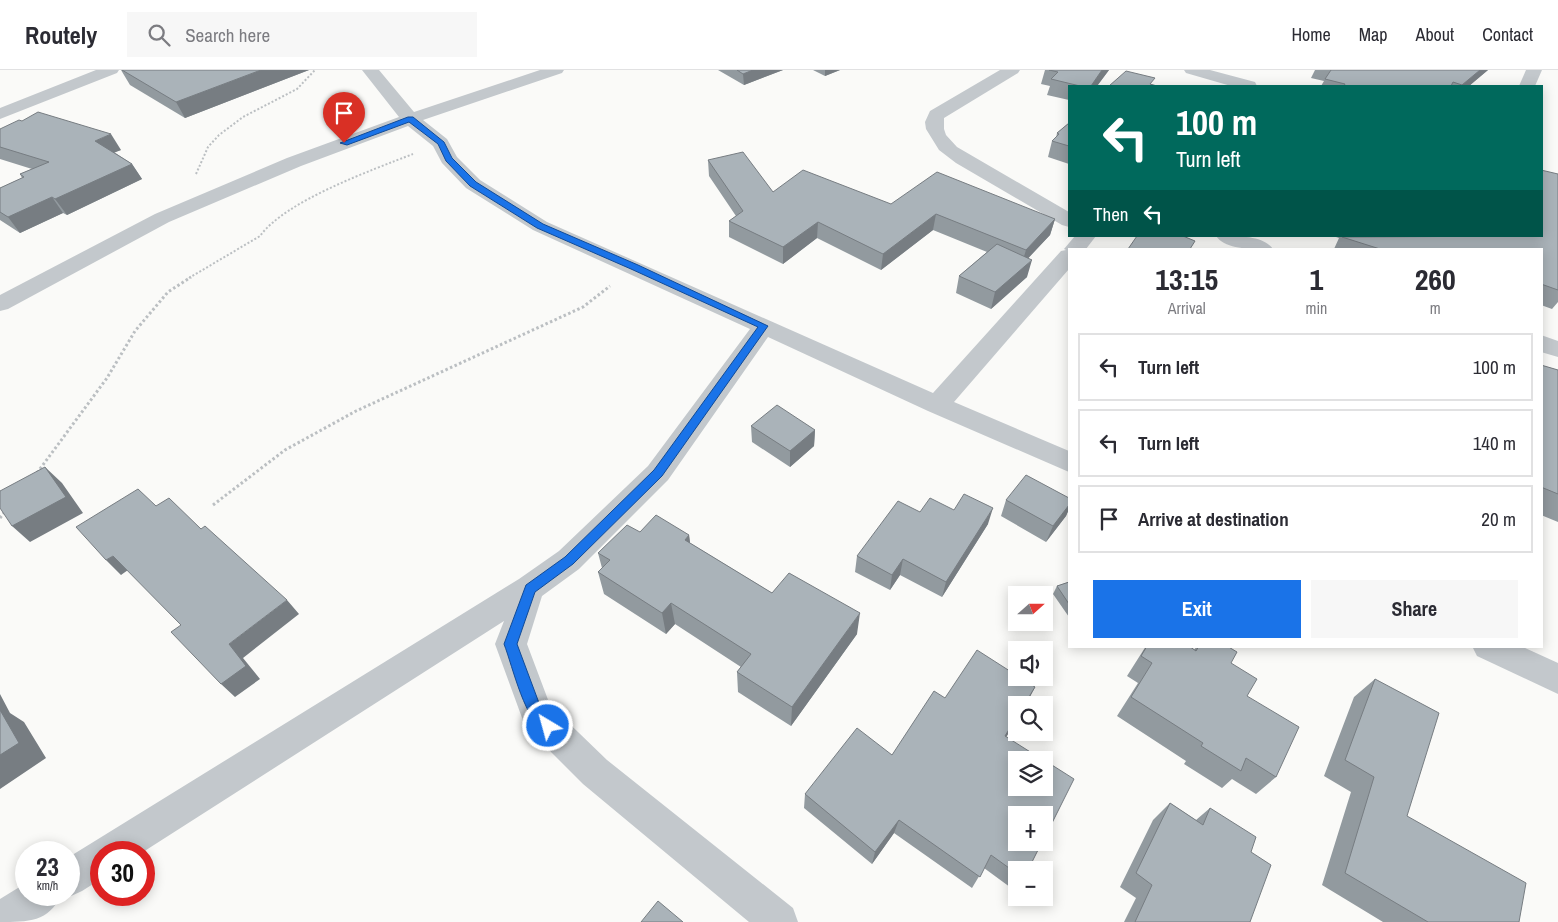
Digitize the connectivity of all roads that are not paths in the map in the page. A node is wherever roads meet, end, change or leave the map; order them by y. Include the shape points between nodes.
1 (111, 70) edge
2 (370, 70) edge
3 (556, 70) edge
4 (1012, 70) edge
5 (1192, 70) edge
6 (1534, 70) edge
7 (1243, 85) edge
8 (1527, 85) edge
9 (0, 114) edge
10 (410, 119) junction
11 (1068, 220) edge
12 (1085, 237) edge
13 (1229, 237) edge
14 (1076, 248) edge
15 (1260, 248) edge
16 (1068, 257) edge
17 (0, 304) edge
18 (764, 326) junction
19 (1543, 344) edge
20 (1558, 349) edge
21 (936, 404) junction
22 (1068, 462) edge
23 (530, 588) junction
24 (1492, 648) edge
25 (1558, 679) edge
26 (128, 841) edge
27 (24, 906) edge
28 (0, 921) edge
29 (779, 922) edge

1 - 9 street
2 - 10 street
3 - 10 street
4 - 11 street via 936,115 935,133 947,148 963,159
5 - 7 street
6 - 8 street
10 - 17 street via 294,162 162,218
10 - 18 street via 441,143 449,159 473,184 540,226
12 - 14 street
13 - 15 street
16 - 21 street
18 - 21 street
18 - 23 street via 658,473 569,560
19 - 20 street
21 - 22 street
23 - 26 street
23 - 29 street via 511,644 537,715 596,772
24 - 25 street
27 - 28 street

